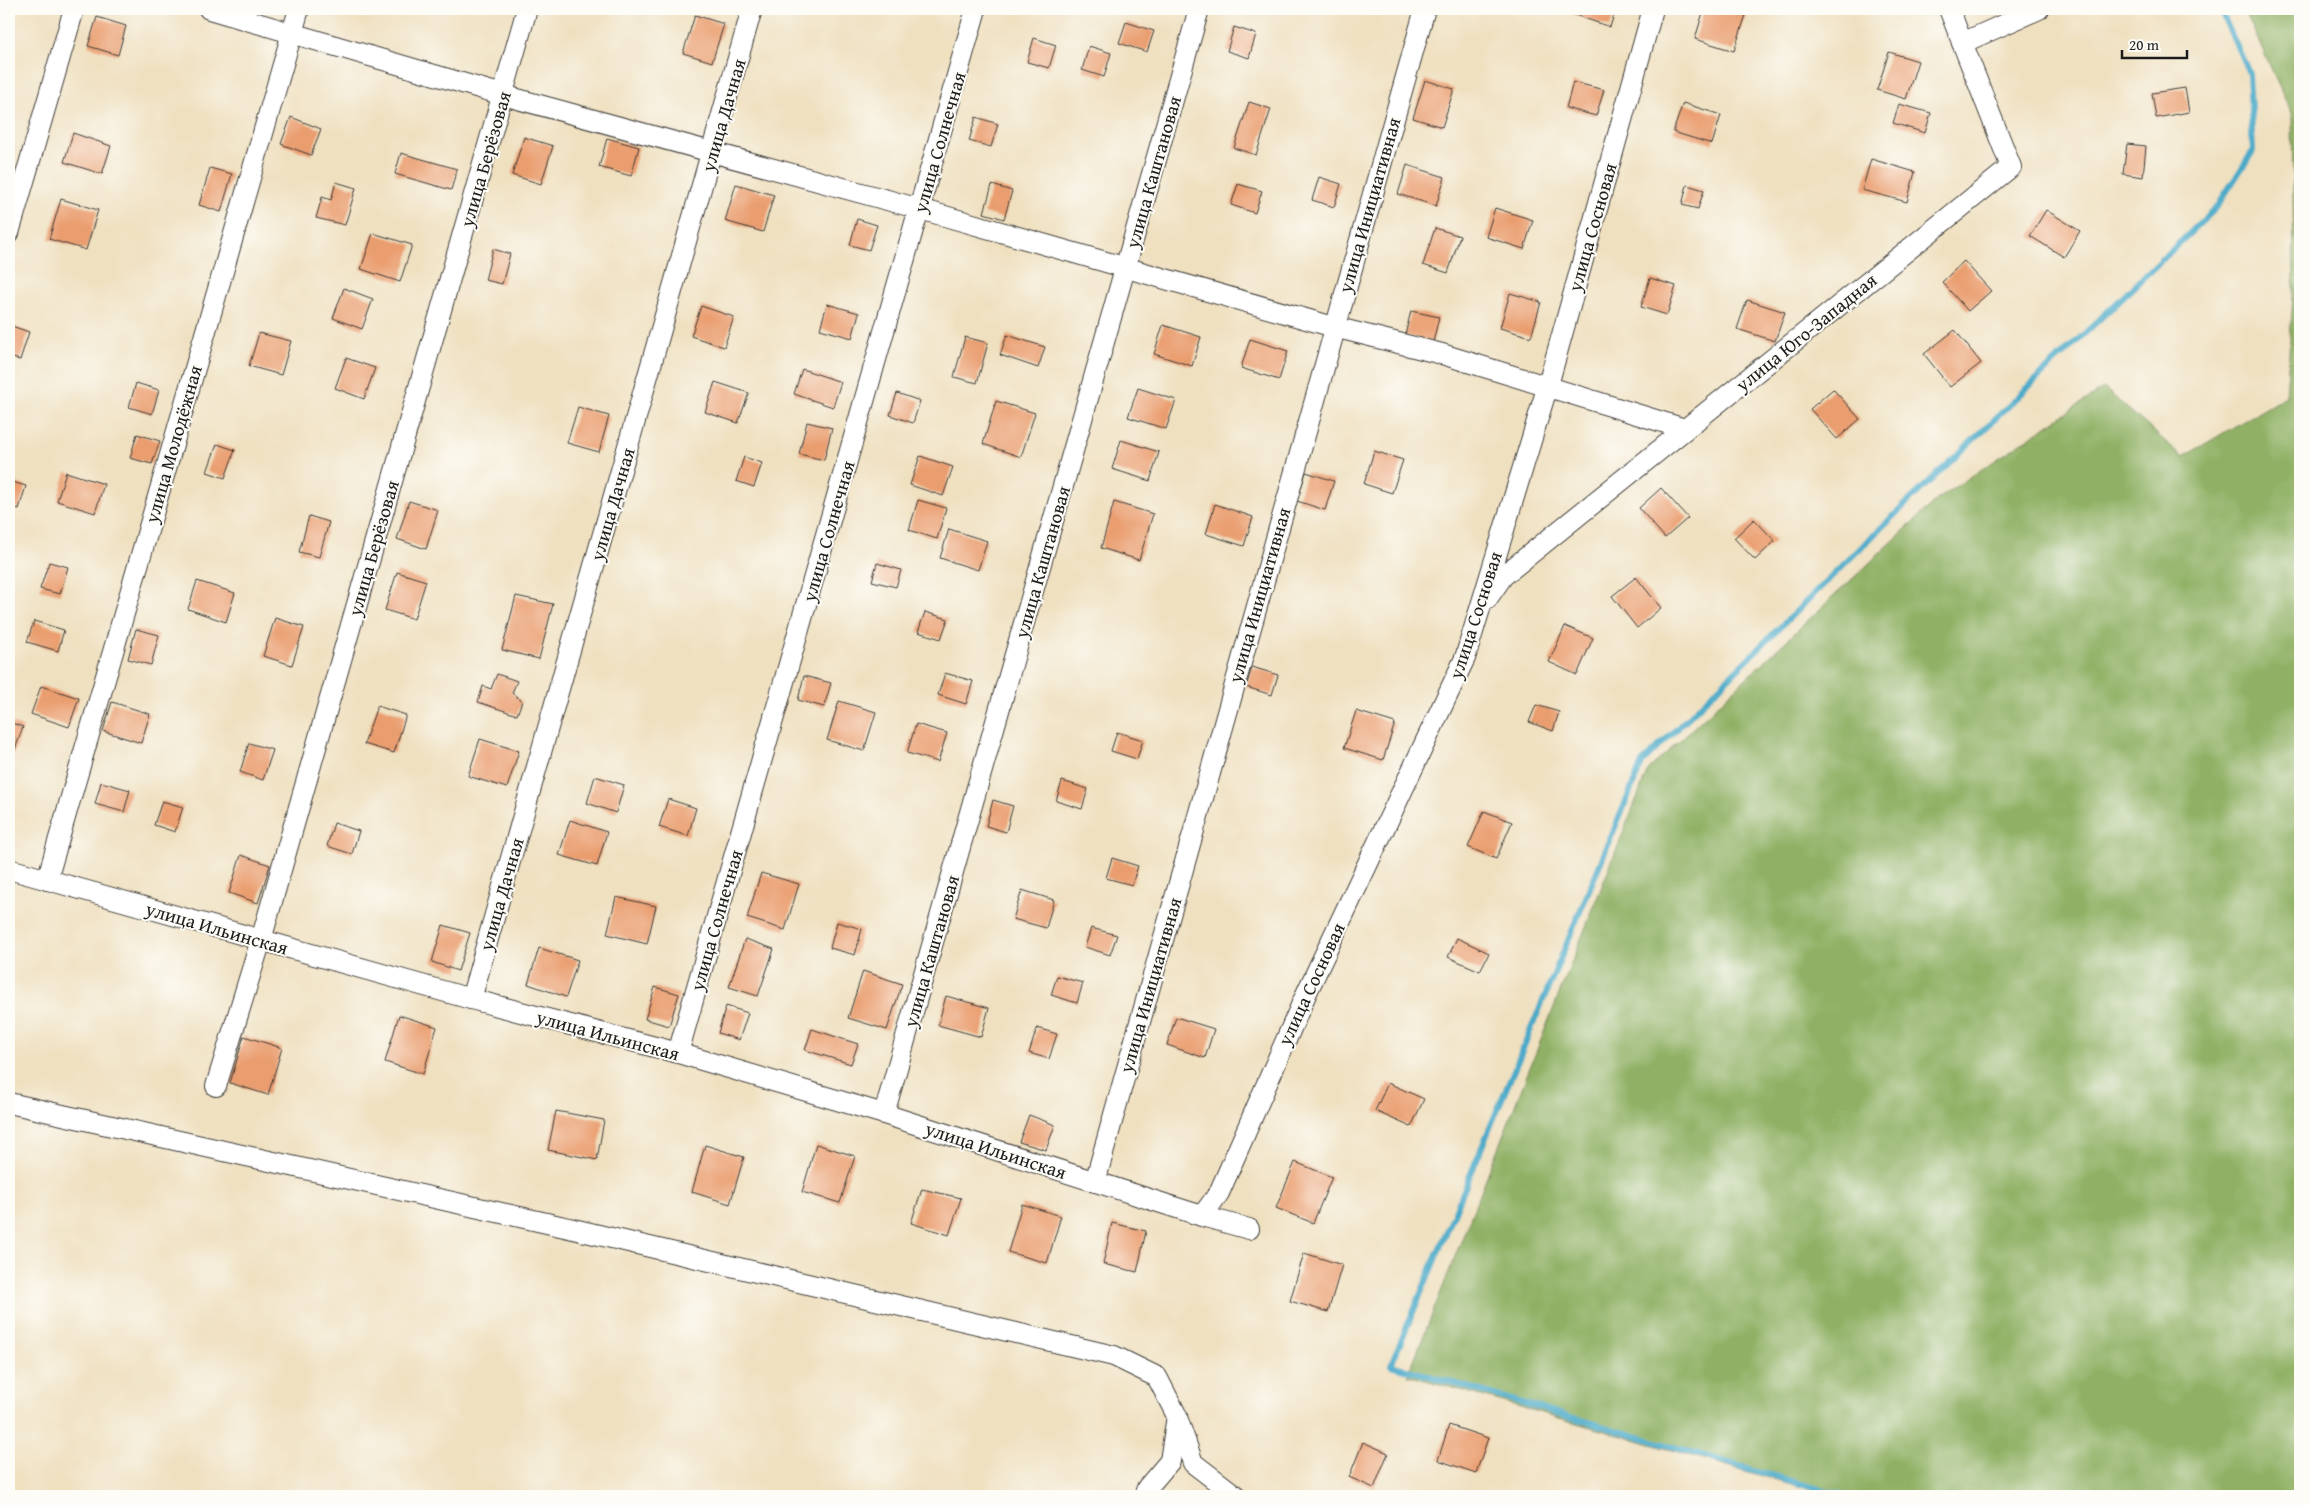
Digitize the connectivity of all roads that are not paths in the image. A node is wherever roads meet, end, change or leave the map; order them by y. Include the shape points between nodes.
1 (74, 9) edge
2 (209, 9) edge
3 (299, 9) edge
4 (527, 9) edge
5 (752, 9) edge
6 (976, 9) edge
7 (1199, 9) edge
8 (1426, 9) edge
9 (1653, 9) edge
10 (1949, 9) edge
11 (2039, 9) edge
12 (291, 34) junction
13 (1962, 43) junction
14 (503, 95) junction
15 (712, 152) junction
16 (920, 209) junction
17 (9, 233) edge
18 (1126, 268) junction
19 (1334, 328) junction
20 (1548, 385) junction
21 (1686, 428) junction
22 (1477, 612) junction
23 (9, 869) edge
24 (47, 880) junction
25 (261, 940) junction
26 (471, 999) junction
27 (678, 1053) junction
28 (216, 1086) dead end
29 (9, 1103) edge
30 (884, 1114) junction
31 (1095, 1182) junction
32 (1202, 1216) junction
33 (1250, 1228) dead end
34 (1177, 1416) junction
35 (1144, 1496) edge
36 (1236, 1496) edge

1 - 17 street
2 - 12 street
3 - 12 street, улица Молодёжная
4 - 14 street, улица Берёзовая
5 - 15 street, улица Дачная
6 - 16 street, улица Солнечная
7 - 18 street, улица Каштановая
8 - 19 street, улица Инициативная
9 - 20 street, улица Сосновая
10 - 13 street, улица Юго-Западная
11 - 13 street
12 - 14 street
12 - 24 street, улица Молодёжная
13 - 21 street, улица Юго-Западная via 2011,167
14 - 15 street
14 - 25 street, улица Берёзовая
15 - 16 street
15 - 26 street, улица Дачная
16 - 18 street
16 - 27 street, улица Солнечная
18 - 19 street
18 - 30 street, улица Каштановая
19 - 20 street via 1442,354
19 - 31 street, улица Инициативная
20 - 21 street
20 - 22 street, улица Сосновая
21 - 22 street, улица Юго-Западная via 1503,576
22 - 32 street, улица Сосновая via 1465,658 1307,992 1219,1193
23 - 24 street, улица Ильинская
24 - 25 street, улица Ильинская
25 - 26 street, улица Ильинская
25 - 28 street, улица Берёзовая
26 - 27 street, улица Ильинская
27 - 30 street, улица Ильинская
29 - 34 street via 569,1228 1114,1356 1157,1377
30 - 31 street, улица Ильинская
31 - 32 street, улица Ильинская
32 - 33 street, улица Ильинская
34 - 35 street via 1170,1461
34 - 36 street via 1193,1463

